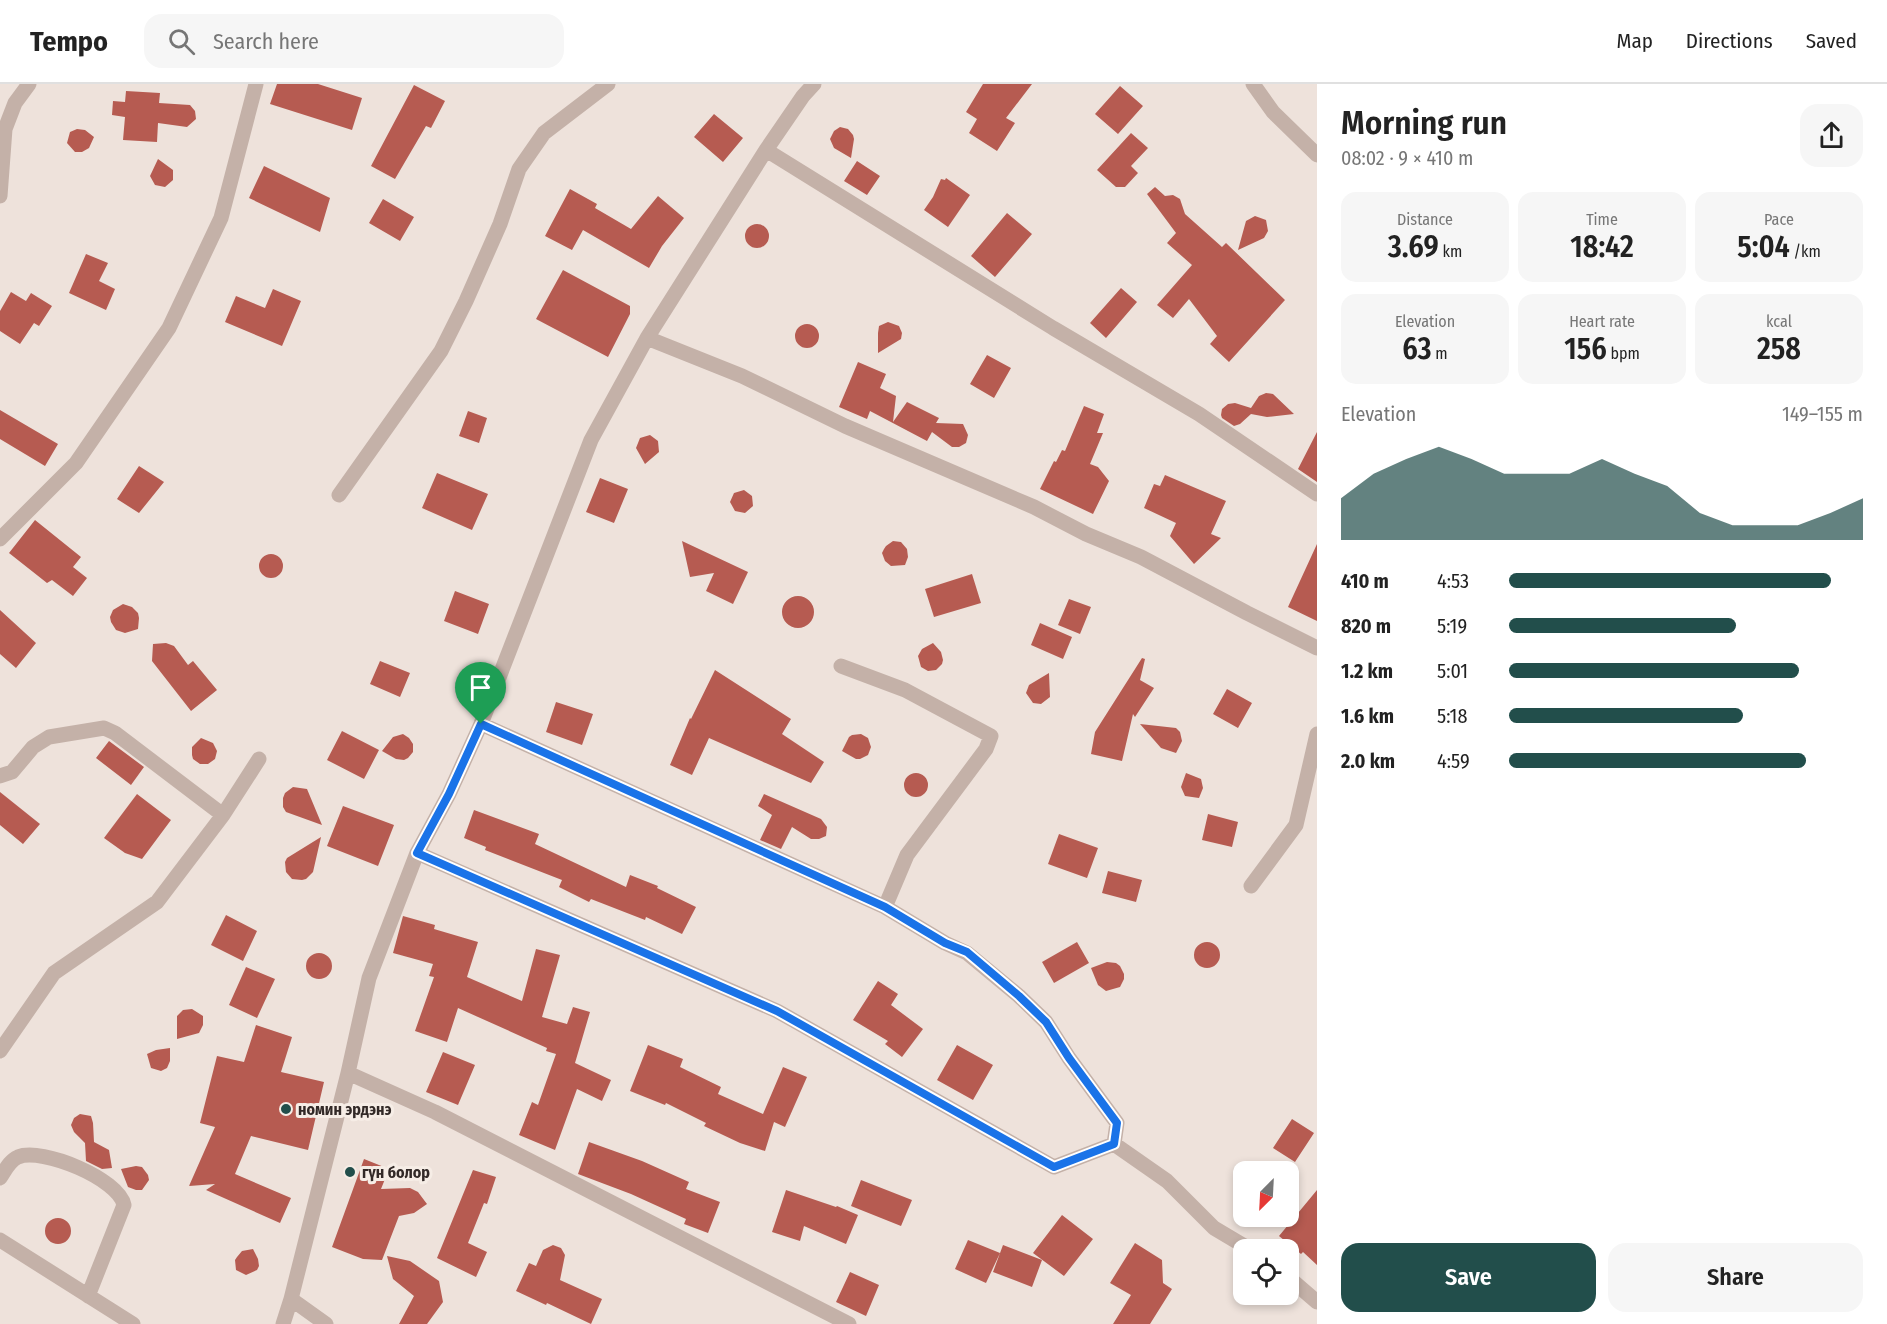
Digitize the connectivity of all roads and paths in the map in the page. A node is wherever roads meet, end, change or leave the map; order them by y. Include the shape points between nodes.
1 (29, 84) edge
2 (256, 84) edge
3 (608, 84) edge
4 (814, 84) edge
5 (1253, 84) edge
6 (766, 150) junction
7 (1317, 155) edge
8 (0, 196) edge
9 (647, 338) junction
10 (1317, 494) edge
11 (339, 495) dead end
12 (0, 539) edge
13 (1317, 648) edge
14 (841, 666) dead end
15 (481, 724) junction
16 (1317, 734) edge
17 (259, 759) dead end
18 (0, 776) edge
19 (223, 815) junction
20 (417, 853) junction
21 (1251, 886) dead end
22 (885, 907) junction
23 (0, 1051) edge
24 (348, 1073) junction
25 (1114, 1144) junction
26 (0, 1178) edge
27 (1233, 1239) edge
28 (0, 1240) edge
29 (1299, 1286) edge
30 (88, 1296) junction
31 (291, 1299) junction
32 (1317, 1302) edge
33 (133, 1324) edge
34 (283, 1324) edge
35 (326, 1324) edge
36 (849, 1324) edge

1 - 8 street via 5,129
2 - 12 street via 221,218 169,328 76,463
3 - 11 street via 544,133 519,169 500,224 441,351
4 - 6 street
5 - 7 street via 1273,112
6 - 9 street
6 - 10 street via 1199,414
9 - 13 street via 742,376 845,426 1034,507
9 - 15 street via 591,440
14 - 22 street via 906,690 991,736 986,749 907,855
15 - 20 street
15 - 22 street
16 - 21 street via 1296,825
17 - 19 street
18 - 19 street via 12,772 33,747 49,737 104,728
19 - 23 street via 157,902 54,973
20 - 24 street via 369,978
20 - 25 street via 777,1011 1054,1167
22 - 25 street via 967,952 1046,1022 1117,1123
24 - 31 street
24 - 36 street via 435,1112
25 - 27 street via 1167,1181 1214,1228
26 - 30 street via 17,1157 30,1154 72,1164 115,1189 123,1198 124,1205
28 - 30 street
29 - 32 street
30 - 33 street
31 - 34 street
31 - 35 street

